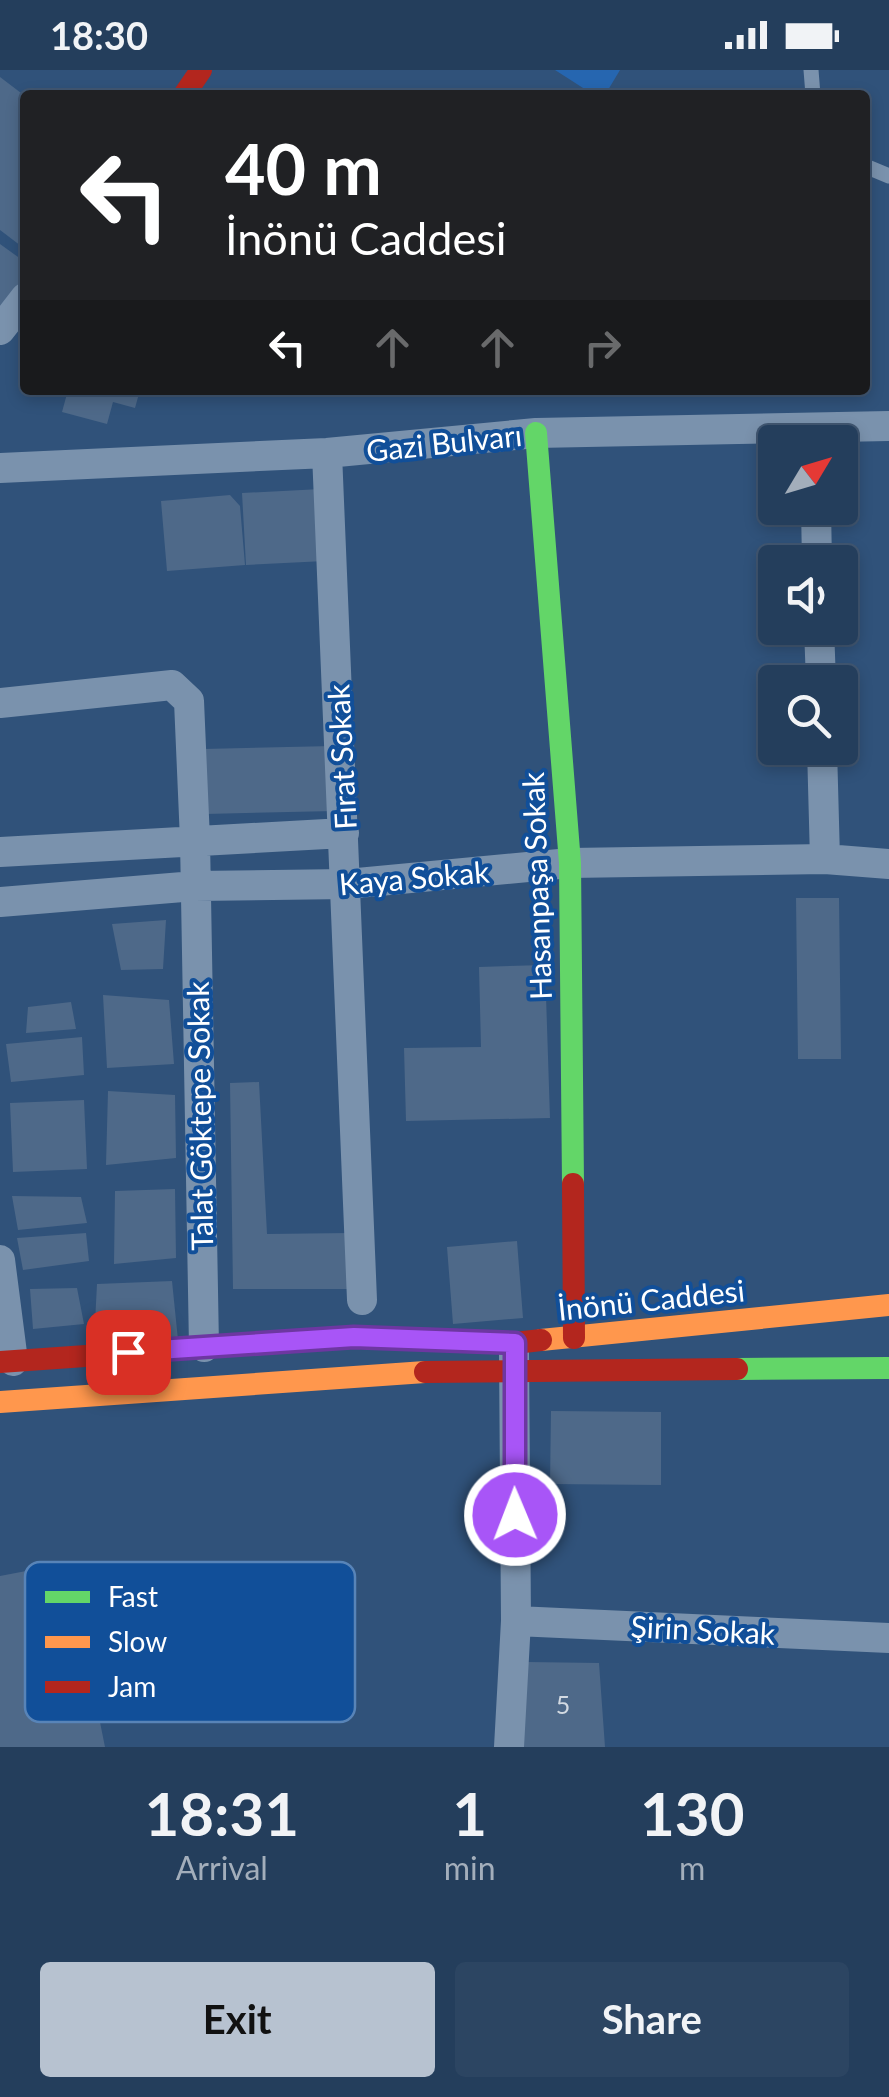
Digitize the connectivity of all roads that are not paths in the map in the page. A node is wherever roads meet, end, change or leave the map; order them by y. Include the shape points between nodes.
1 (20, 304) edge
2 (0, 330) edge
3 (889, 426) edge
4 (858, 430) edge
5 (536, 433) junction
6 (758, 435) edge
7 (327, 453) junction
8 (0, 468) edge
9 (0, 703) edge
10 (823, 765) edge
11 (344, 833) junction
12 (195, 840) junction
13 (0, 852) edge
14 (826, 859) junction
15 (570, 863) junction
16 (889, 864) edge
17 (347, 884) junction
18 (195, 886) junction
19 (0, 902) edge
20 (0, 1260) edge
21 (362, 1300) dead end
22 (889, 1305) edge
23 (574, 1338) junction
24 (204, 1346) junction
25 (514, 1358) junction
26 (7, 1361) edge
27 (889, 1368) edge
28 (0, 1402) edge
29 (516, 1621) junction
30 (889, 1638) edge
31 (509, 1747) edge

1 - 2 street
3 - 4 street, Gazi Bulvarı
5 - 6 street, Gazi Bulvarı
5 - 7 street, Gazi Bulvarı
5 - 15 main road, Hasanpaşa Sokak
7 - 8 street, Gazi Bulvarı
7 - 11 street, Fırat Sokak
9 - 12 street, Talat Göktepe Sokak via 172,684 189,701
10 - 14 street
11 - 12 street
11 - 17 street, Fırat Sokak
12 - 13 street
12 - 18 street, Talat Göktepe Sokak
14 - 15 street, Kaya Sokak
14 - 16 street, Kaya Sokak
15 - 17 street, Kaya Sokak
15 - 23 main road, Hasanpaşa Sokak
17 - 18 street, Kaya Sokak
17 - 21 street, Fırat Sokak
18 - 19 street, Kaya Sokak
18 - 24 street, Talat Göktepe Sokak
20 - 26 street
22 - 23 main road, İnönü Caddesi
23 - 25 main road, İnönü Caddesi
24 - 25 main road, İnönü Caddesi via 354,1337
24 - 26 main road, İnönü Caddesi
25 - 27 main road, İnönü Caddesi
25 - 28 main road, İnönü Caddesi via 410,1372
25 - 29 street
29 - 30 street, Şirin Sokak
29 - 31 street

